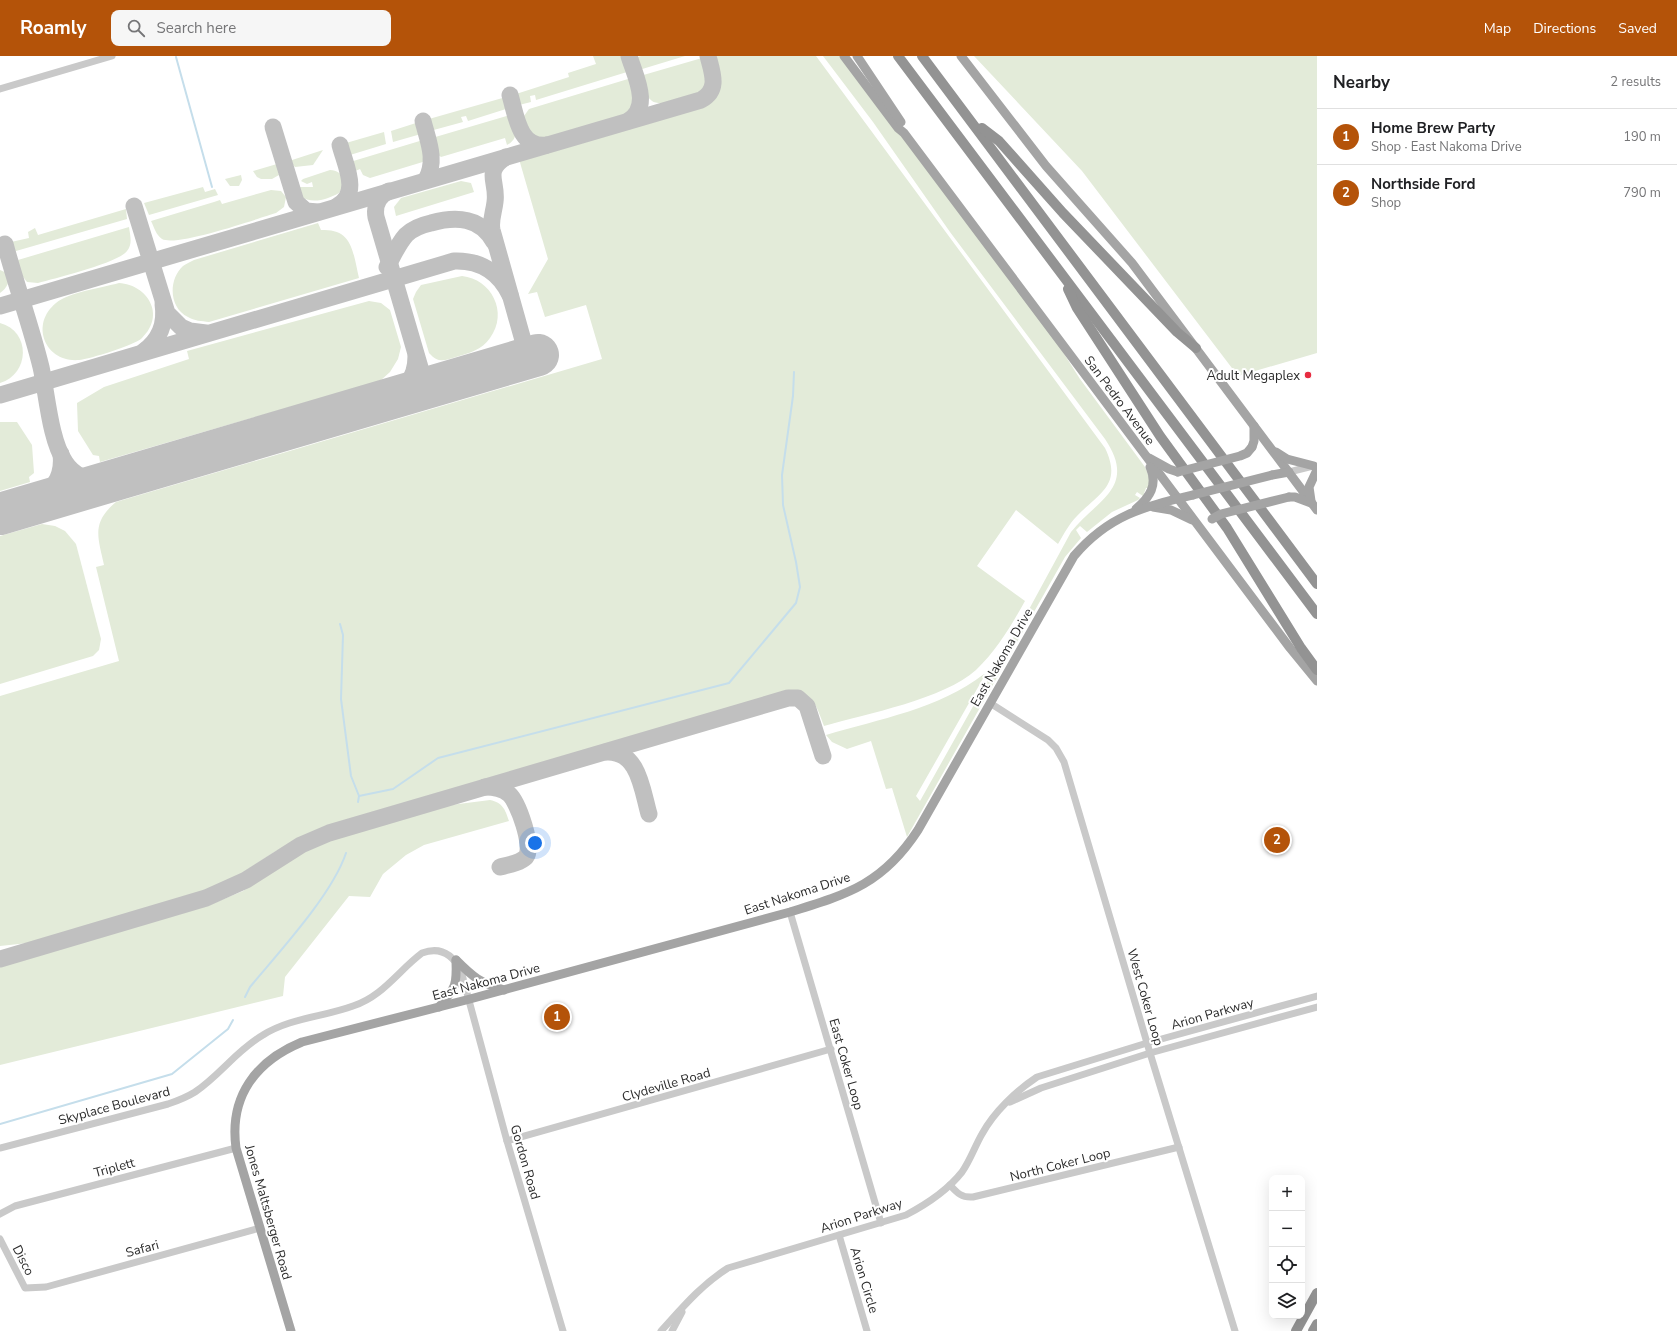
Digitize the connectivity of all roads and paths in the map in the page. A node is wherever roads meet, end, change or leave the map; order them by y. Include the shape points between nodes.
1 (112, 56) edge
2 (844, 56) edge
3 (858, 56) edge
4 (898, 56) edge
5 (922, 56) edge
6 (961, 56) edge
7 (0, 89) edge
8 (971, 120) junction
9 (904, 133) junction
10 (1062, 275) junction
11 (1196, 348) junction
12 (1254, 426) junction
13 (1270, 447) junction
14 (1146, 456) junction
15 (1316, 467) edge
16 (1289, 472) junction
17 (1177, 499) junction
18 (1148, 506) junction
19 (1315, 507) edge
20 (1131, 512) junction
21 (1197, 524) junction
22 (1208, 539) junction
23 (1317, 584) edge
24 (1317, 614) edge
25 (1317, 670) edge
26 (1317, 680) edge
27 (990, 703) junction
28 (790, 912) junction
29 (456, 960) junction
30 (504, 990) junction
31 (1317, 996) edge
32 (470, 999) junction
33 (1284, 1004) junction
34 (439, 1007) junction
35 (1317, 1007) edge
36 (1286, 1014) junction
37 (1147, 1043) junction
38 (831, 1050) junction
39 (1150, 1053) junction
40 (269, 1060) joint
41 (1007, 1103) junction
42 (507, 1141) junction
43 (1179, 1147) junction
44 (0, 1148) edge
45 (236, 1148) junction
46 (950, 1185) junction
47 (0, 1214) edge
48 (881, 1223) junction
49 (260, 1228) junction
50 (839, 1235) junction
51 (0, 1239) edge
52 (30, 1289) joint
53 (1317, 1293) edge
54 (687, 1302) junction
55 (1317, 1324) edge
56 (291, 1331) edge
57 (563, 1331) edge
58 (661, 1331) edge
59 (672, 1331) edge
60 (868, 1331) edge
61 (1234, 1331) edge
62 (1296, 1331) edge
63 (1313, 1331) edge

1 - 7 street
2 - 9 main road, San Pedro Avenue
3 - 9 main road, San Pedro Avenue via 903,124
4 - 10 highway
5 - 8 highway
6 - 11 main road via 1046,166 1128,258
8 - 11 highway via 999,141 1069,219 1177,332
8 - 23 highway
9 - 14 main road, San Pedro Avenue
10 - 24 highway
10 - 25 highway via 1077,308 1160,436 1227,528
11 - 12 main road
12 - 13 main road
12 - 14 main road, bridge via 1252,447 1240,456 1178,472
13 - 15 main road via 1287,459
13 - 16 main road
14 - 17 main road, San Pedro Avenue
14 - 20 main road via 1153,475 1153,488 1145,501
15 - 16 street, East Nakoma Drive
15 - 19 main road via 1309,487
16 - 17 main road, East Nakoma Drive, bridge
16 - 19 main road
17 - 18 main road, East Nakoma Drive
17 - 21 main road, San Pedro Avenue
18 - 20 main road, East Nakoma Drive
18 - 21 main road via 1178,513
19 - 22 main road, bridge via 1295,497 1289,497 1221,514 1212,519 1207,526
20 - 27 main road, East Nakoma Drive via 1104,527 1074,556
21 - 22 main road, San Pedro Avenue
22 - 26 main road, San Pedro Avenue
27 - 28 main road, East Nakoma Drive via 918,830 900,855 877,876 851,892
27 - 37 street, West Coker Loop via 1048,740 1064,762
28 - 30 main road, East Nakoma Drive
28 - 38 street, East Coker Loop
29 - 30 main road via 481,983
29 - 32 street
29 - 34 main road via 457,982 453,991
29 - 44 street, Skyplace Boulevard via 437,950 422,953 387,987 369,999 264,1034 243,1048 211,1079 184,1098 166,1105
30 - 32 main road, East Nakoma Drive
31 - 33 street, Arion Parkway
32 - 34 main road, East Nakoma Drive
32 - 42 street, Gordon Road
33 - 36 street
33 - 37 street, Arion Parkway
34 - 40 main road, East Nakoma Drive via 302,1042 286,1048
35 - 36 street, Arion Parkway
36 - 39 street, Arion Parkway
37 - 39 street, West Coker Loop
37 - 41 street, Arion Parkway via 1037,1077
38 - 42 street, Clydeville Road
38 - 48 street, East Coker Loop
39 - 41 street, Arion Parkway via 1041,1088
39 - 43 street, West Coker Loop
40 - 45 main road, Jones Maltsberger Road via 248,1083 240,1101 235,1127
41 - 46 street, Arion Parkway via 990,1122 962,1172
42 - 57 street, Gordon Road
43 - 46 street, North Coker Loop via 973,1197 956,1193
43 - 61 street, West Coker Loop
45 - 47 street, Triplett via 15,1206
45 - 49 main road, Jones Maltsberger Road
46 - 48 street, Arion Parkway via 923,1206
48 - 50 street, Arion Parkway
49 - 52 street, Safari via 46,1287
49 - 56 main road, Jones Maltsberger Road
50 - 54 street, Arion Parkway via 728,1268 710,1279
50 - 60 street, Arion Circle
51 - 52 street, Disco via 25,1288
53 - 62 highway
54 - 58 street, Arion Parkway
54 - 59 street, Arion Parkway
55 - 63 highway

